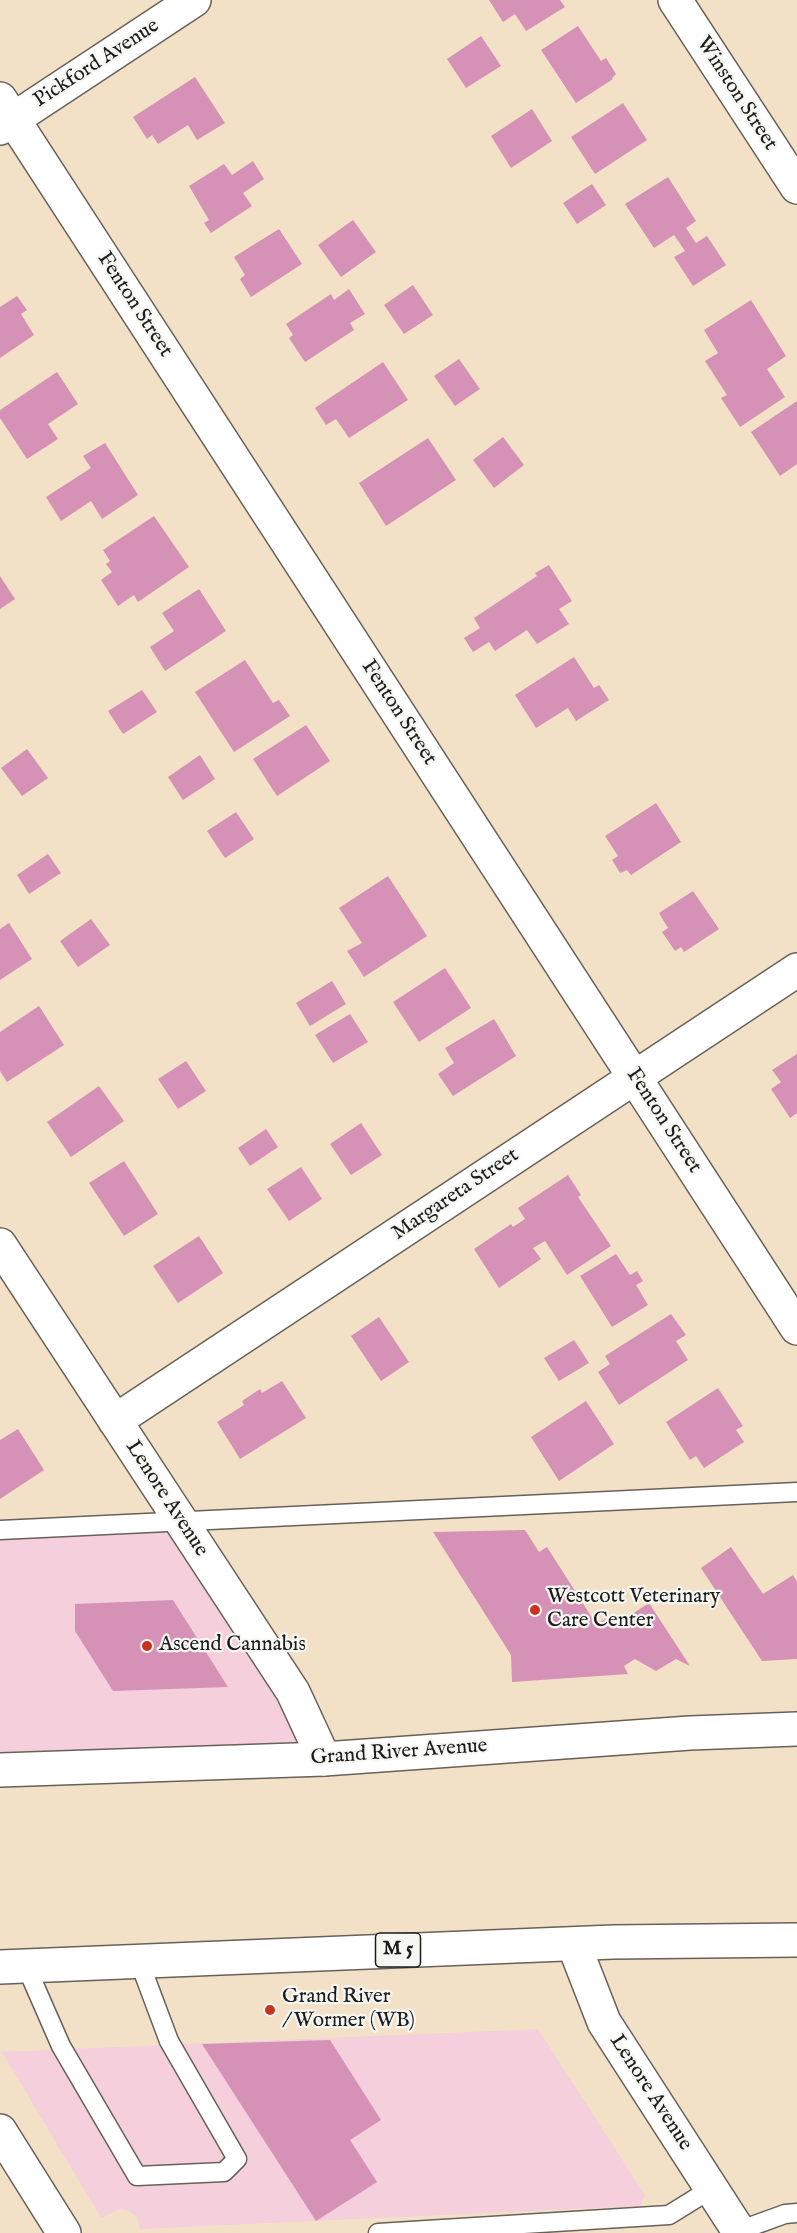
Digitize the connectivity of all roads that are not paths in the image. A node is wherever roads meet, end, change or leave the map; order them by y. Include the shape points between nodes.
1 (194, 0) edge
2 (675, 0) edge
3 (4, 115) edge
4 (797, 187) edge
5 (797, 970) edge
6 (634, 1077) junction
7 (0, 1245) edge
8 (797, 1328) edge
9 (115, 1421) junction
10 (797, 1492) edge
11 (181, 1522) junction
12 (0, 1530) edge
13 (797, 1729) edge
14 (324, 1759) junction
15 (0, 1770) edge
16 (797, 1940) edge
17 (574, 1945) junction
18 (139, 1961) junction
19 (13, 1966) edge
20 (0, 2131) edge
21 (711, 2188) junction
22 (797, 2213) edge
23 (739, 2232) edge
24 (64, 2233) edge
25 (378, 2233) edge

1 - 3 street, Pickford Avenue
2 - 4 street, Winston Street
3 - 6 street, Fenton Street
5 - 6 street, Margareta Street
6 - 8 street, Fenton Street
6 - 9 street, Margareta Street
7 - 9 street, Lenore Avenue
9 - 11 street, Lenore Avenue
10 - 11 lane
11 - 12 lane
11 - 14 street, Lenore Avenue via 293,1692
13 - 14 street, Grand River Avenue
14 - 15 street, Grand River Avenue
16 - 17 street, M 5
17 - 18 street, M 5
17 - 21 street, Lenore Avenue via 604,2022
18 - 19 street, M 5
18 - 19 lane via 169,2041 237,2159 224,2172 137,2176
20 - 24 street
21 - 23 street, Lenore Avenue
21 - 25 lane via 669,2215
22 - 23 lane

